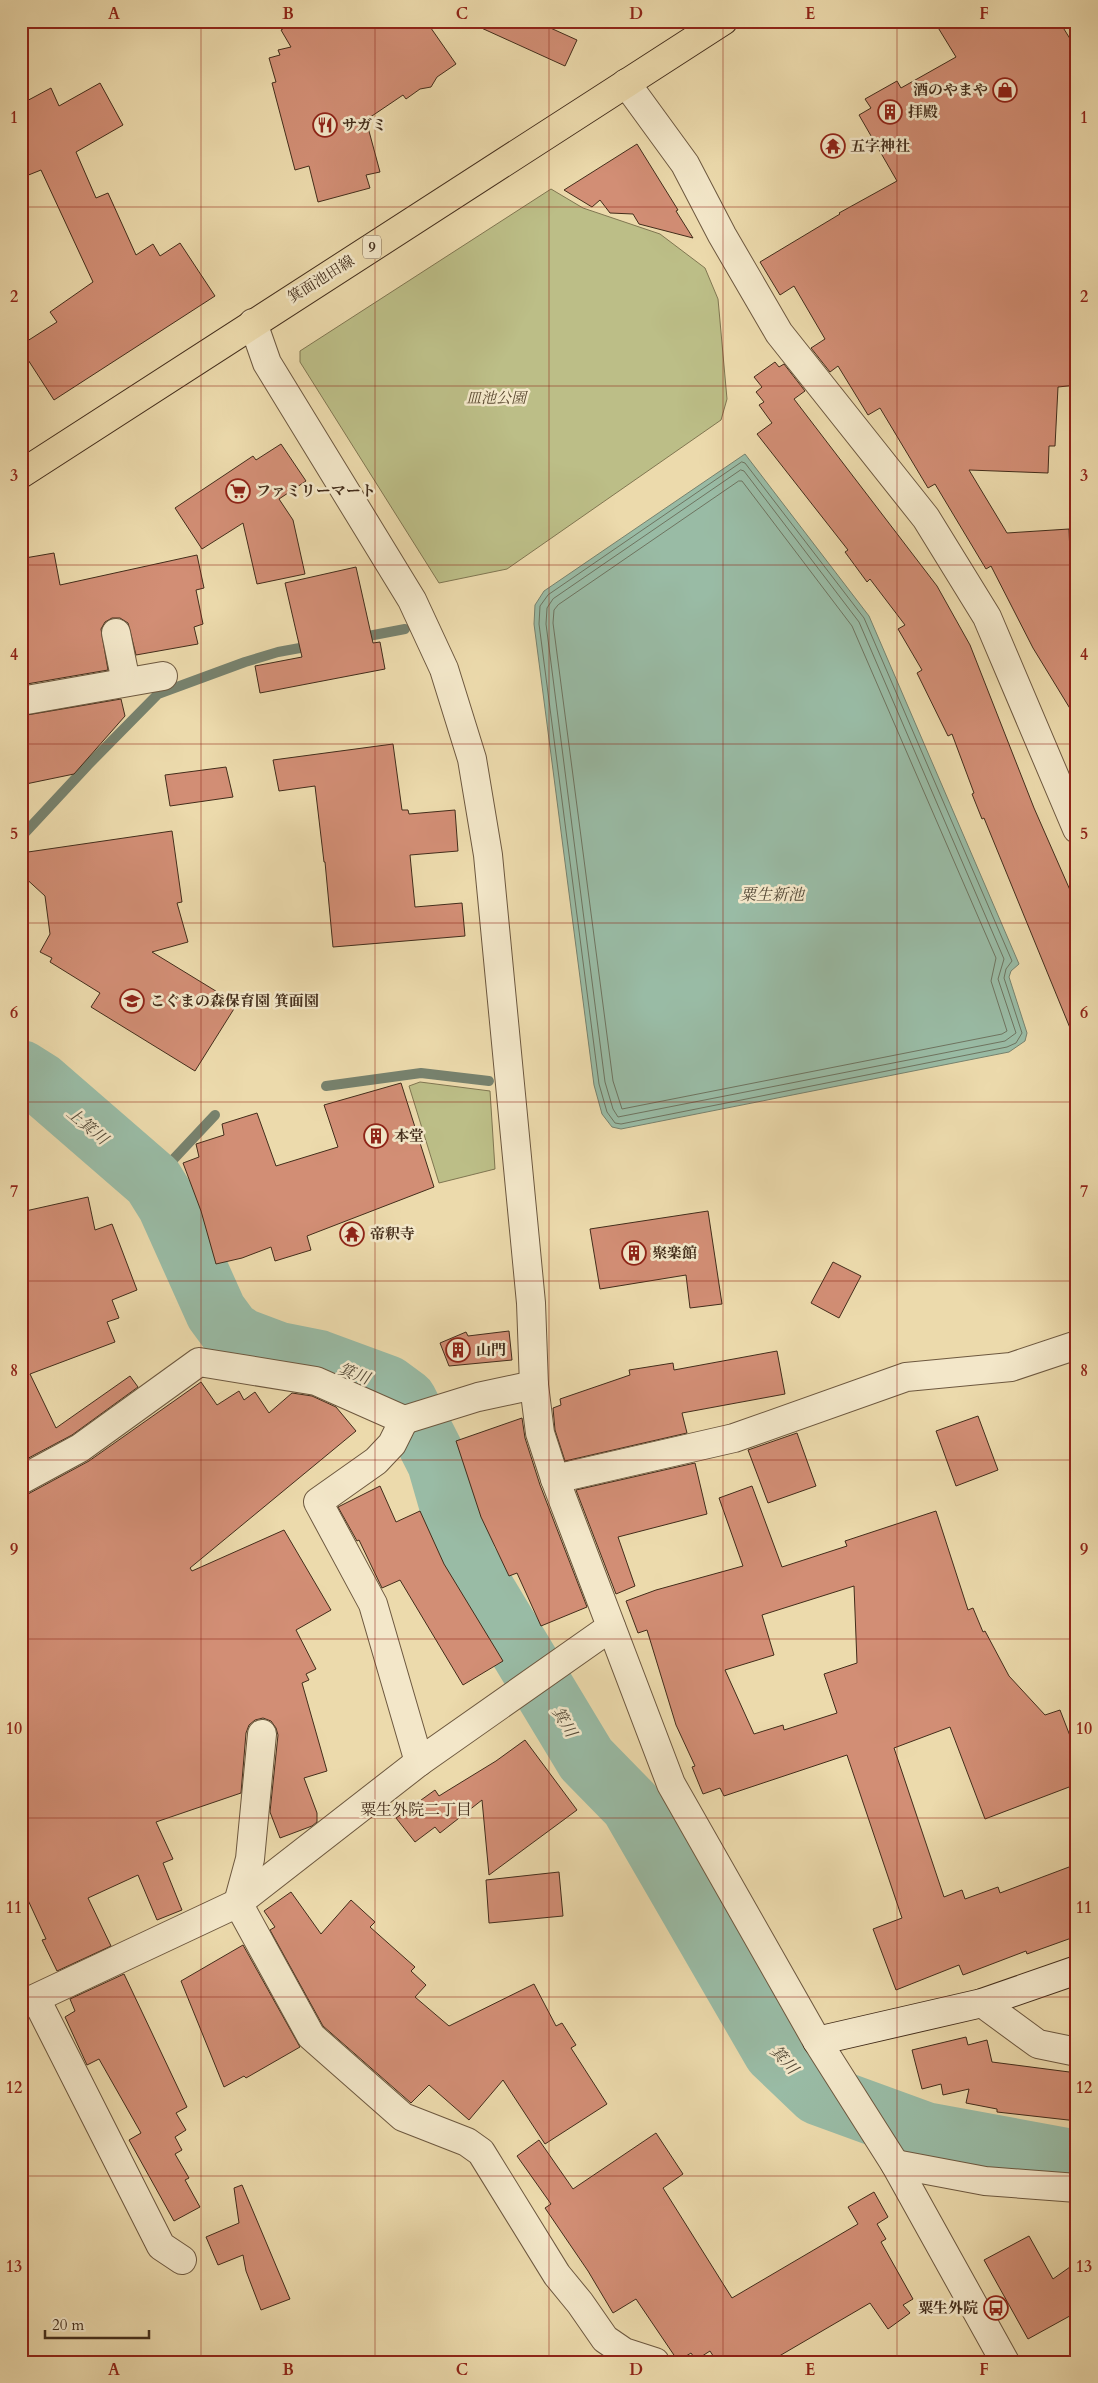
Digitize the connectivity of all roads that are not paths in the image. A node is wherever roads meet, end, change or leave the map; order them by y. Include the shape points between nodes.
1 (723, 21) edge
2 (626, 83) junction
3 (253, 323) junction
4 (21, 474) edge
5 (116, 633) dead end
6 (163, 676) dead end
7 (126, 682) junction
8 (21, 701) edge
9 (1077, 829) edge
10 (1077, 1345) edge
11 (534, 1385) junction
12 (405, 1419) junction
13 (555, 1479) junction
14 (21, 1480) edge
15 (611, 1627) junction
16 (262, 1734) dead end
17 (419, 1762) junction
18 (238, 1903) junction
19 (1077, 1970) edge
20 (29, 2002) edge
21 (982, 2003) junction
22 (816, 2041) junction
23 (1077, 2052) edge
24 (896, 2164) junction
25 (1077, 2188) edge
26 (182, 2260) dead end
27 (655, 2362) edge
28 (1005, 2362) edge

1 - 2 main road, 箕面池田線 / 9
2 - 3 main road, 箕面池田線 / 9
2 - 9 street via 684,164 779,333 926,518 987,617
3 - 4 main road, 箕面池田線 / 9
3 - 11 street via 267,363 412,600 444,669 472,759 488,855 531,1303
5 - 7 street
6 - 7 street
7 - 8 street
10 - 13 street via 1011,1367 906,1377 734,1438
11 - 12 street
11 - 13 street via 540,1434
12 - 14 street via 316,1381 199,1362 80,1448
12 - 17 street via 392,1444 376,1461 318,1502 373,1604
13 - 15 street
15 - 17 street
15 - 22 street via 671,1784
16 - 18 street via 250,1859
17 - 18 street
18 - 20 street
18 - 27 street via 311,2036 403,2117 467,2142 481,2152 557,2275 605,2339 624,2352
19 - 21 street
20 - 26 street via 161,2246
21 - 22 street
21 - 23 street via 1038,2044
22 - 24 street
24 - 25 street via 985,2181
24 - 28 street

